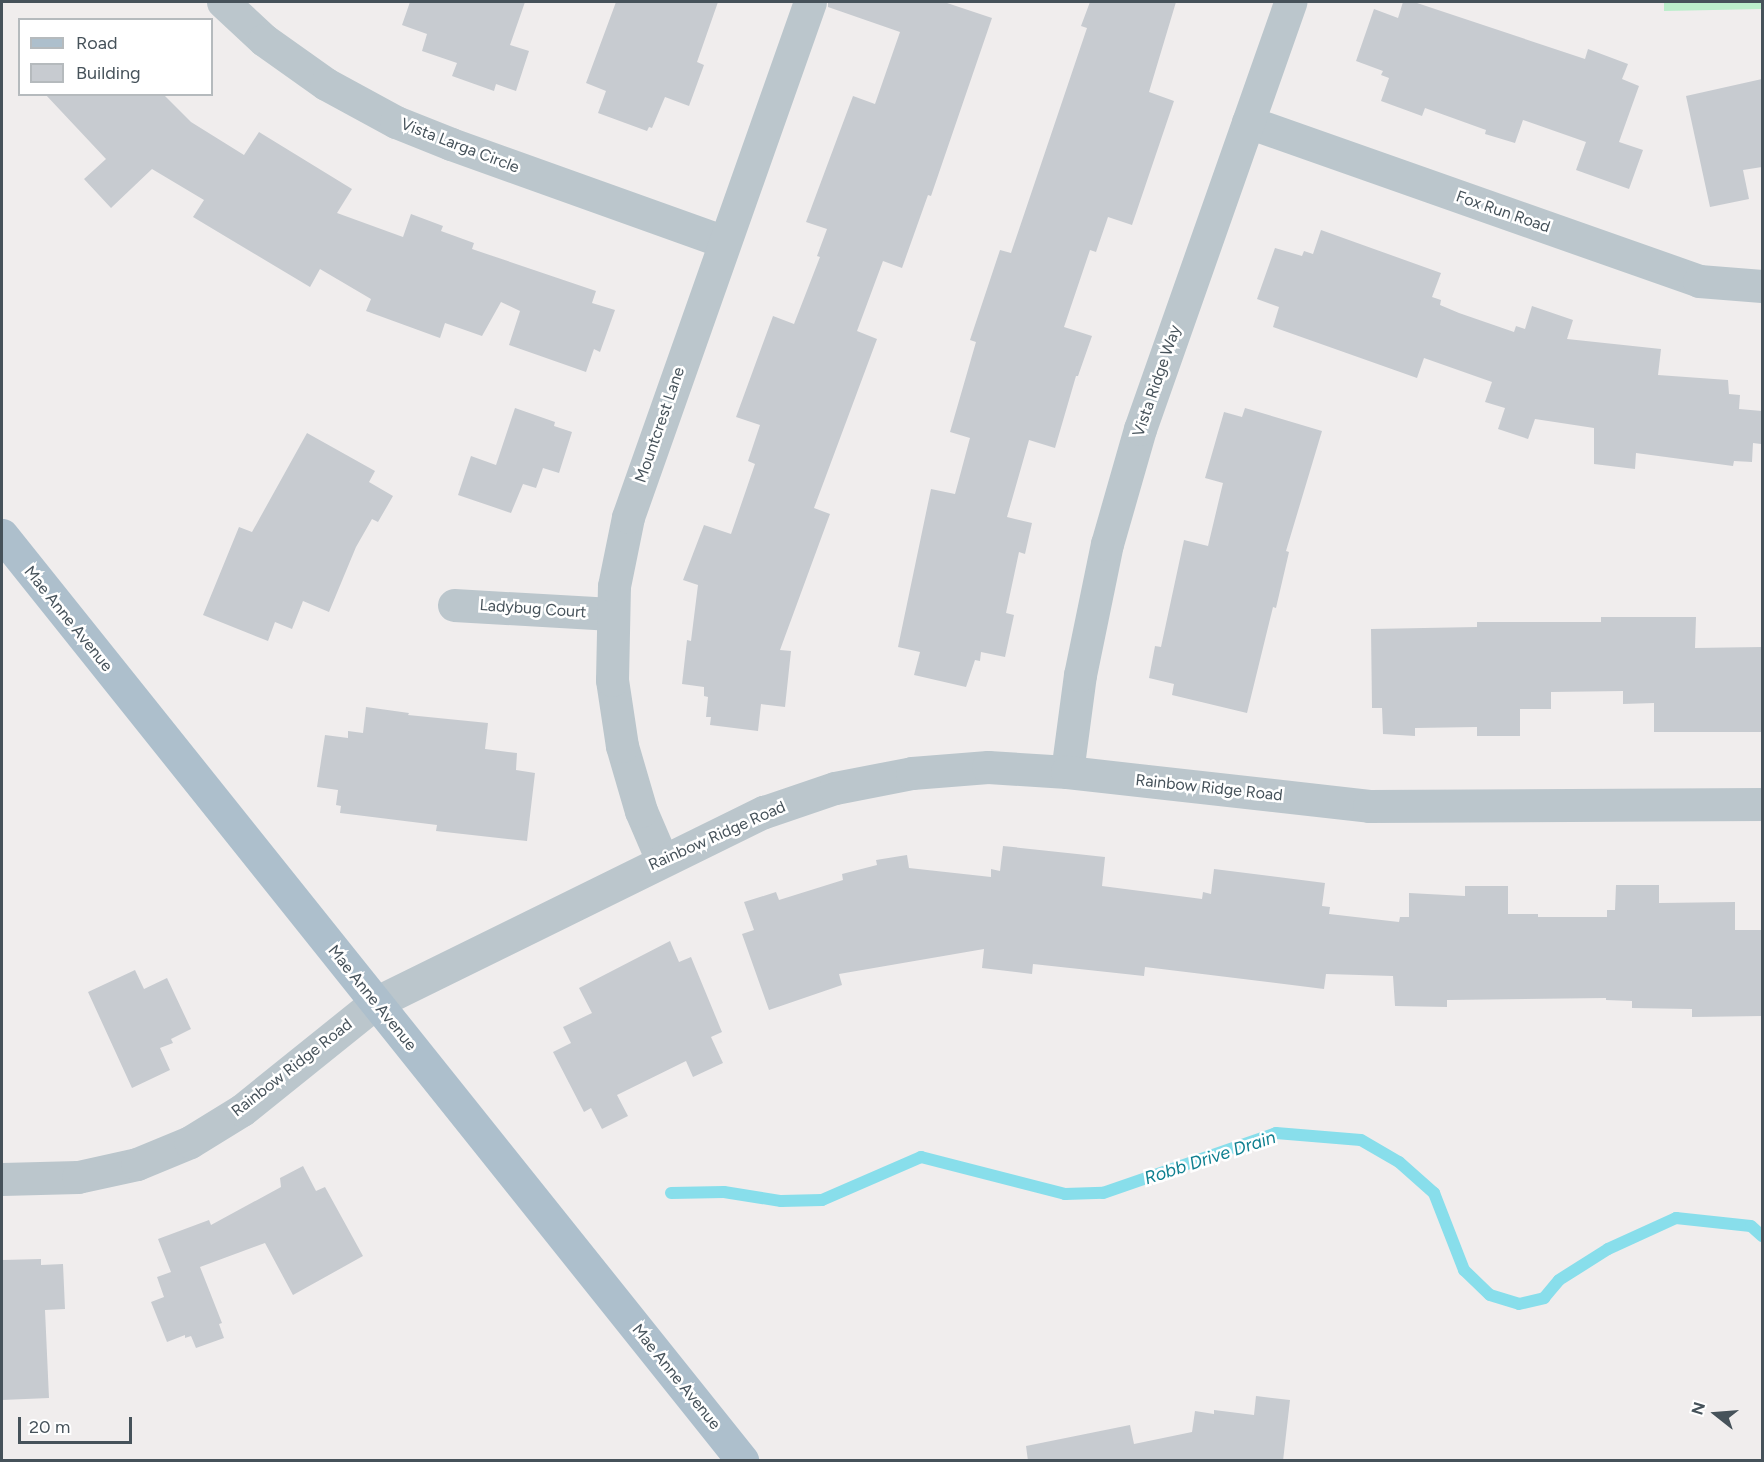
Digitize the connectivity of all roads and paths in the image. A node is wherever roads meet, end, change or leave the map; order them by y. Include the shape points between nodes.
1 (223, 2) edge
2 (810, 2) edge
3 (1290, 2) edge
4 (1248, 122) junction
5 (724, 242) junction
6 (1762, 286) edge
7 (2, 535) edge
8 (454, 604) dead end
9 (612, 614) junction
10 (1067, 772) junction
11 (1762, 804) edge
12 (662, 860) junction
13 (375, 1003) junction
14 (2, 1179) edge
15 (742, 1461) edge

1 - 5 street, Vista Larga Circle via 264,40 326,84 396,122
2 - 5 street, Mountcrest Lane
3 - 4 street, Vista Ridge Way
4 - 6 street, Fox Run Road via 1699,281
4 - 10 street, Vista Ridge Way via 1140,429 1107,544 1080,675
5 - 9 street, Mountcrest Lane via 628,517
7 - 13 main road, Mae Anne Avenue
8 - 9 street, Ladybug Court
9 - 12 street, Mountcrest Lane via 612,680 622,746 641,811
10 - 11 street, Rainbow Ridge Road via 1369,806
10 - 12 street, Rainbow Ridge Road via 988,767 912,773 835,788 764,812
12 - 13 street, Rainbow Ridge Road
13 - 14 street, Rainbow Ridge Road via 242,1110 190,1142 137,1164 78,1177
13 - 15 main road, Mae Anne Avenue

